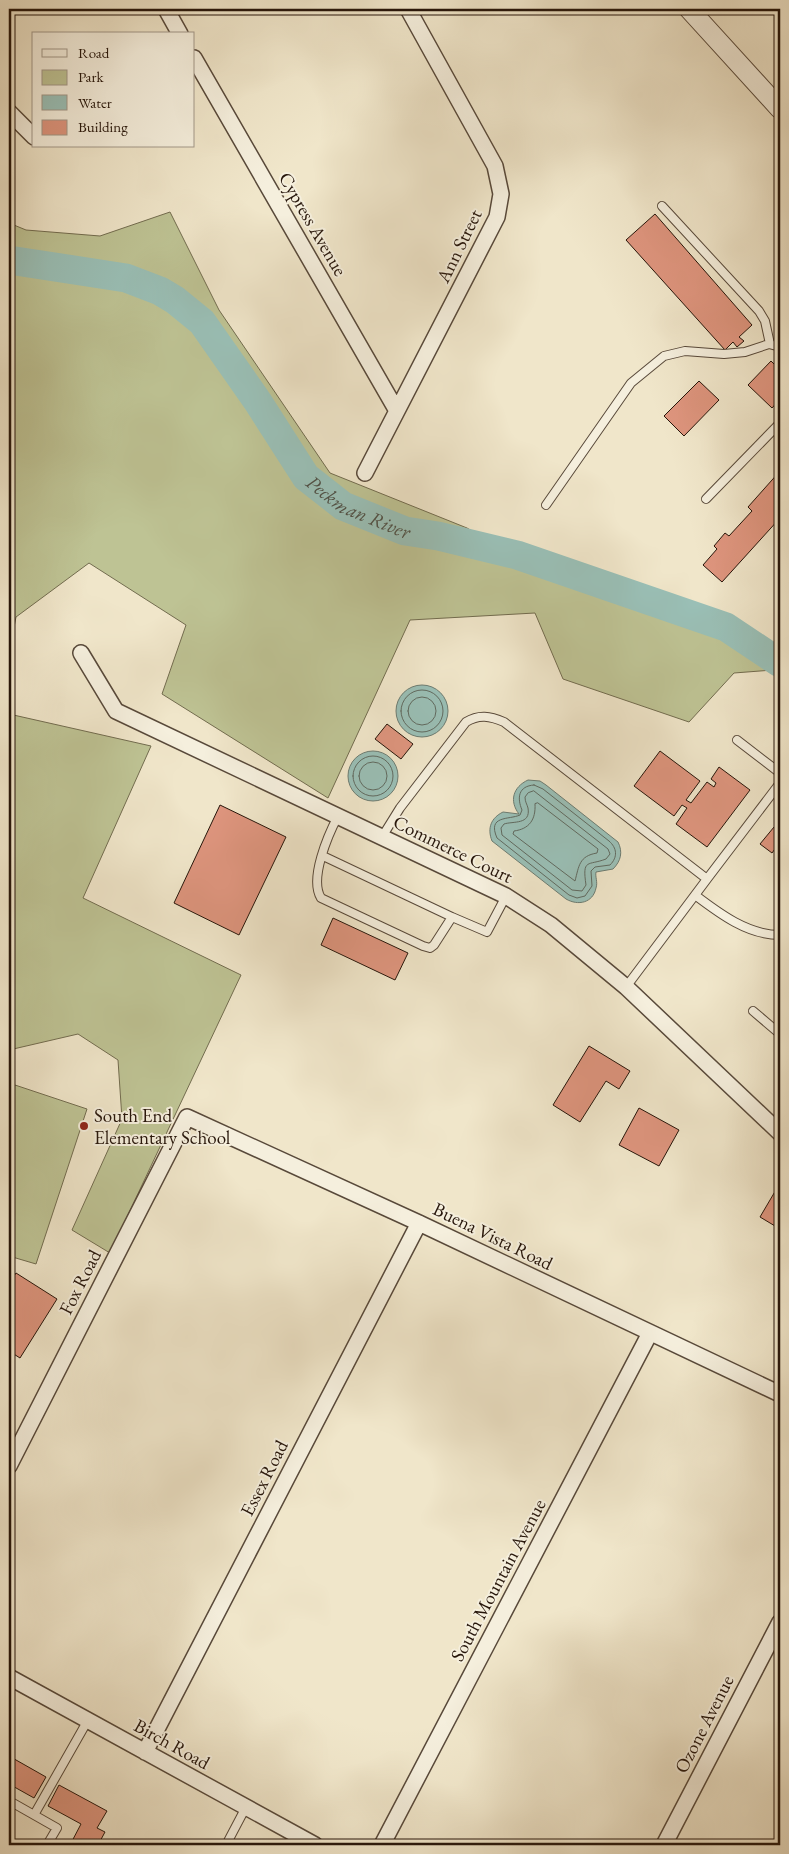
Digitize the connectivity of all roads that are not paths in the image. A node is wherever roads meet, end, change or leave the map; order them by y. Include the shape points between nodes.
1 (166, 9) edge
2 (408, 9) edge
3 (689, 9) edge
4 (179, 32) edge
5 (198, 74) edge
6 (780, 109) edge
7 (9, 112) edge
8 (32, 135) edge
9 (662, 206) dead end
10 (770, 344) junction
11 (780, 347) edge
12 (397, 411) junction
13 (780, 423) edge
14 (366, 473) dead end
15 (706, 499) dead end
16 (546, 505) dead end
17 (81, 653) dead end
18 (737, 740) dead end
19 (780, 773) edge
20 (780, 783) edge
21 (338, 816) junction
22 (382, 837) junction
23 (323, 856) junction
24 (708, 879) junction
25 (695, 895) junction
26 (506, 896) junction
27 (452, 917) junction
28 (780, 935) edge
29 (626, 987) junction
30 (753, 1011) dead end
31 (780, 1034) edge
32 (188, 1117) joint
33 (780, 1133) edge
34 (419, 1223) junction
35 (650, 1333) junction
36 (780, 1394) edge
37 (9, 1466) edge
38 (780, 1622) edge
39 (9, 1677) edge
40 (88, 1720) junction
41 (145, 1752) junction
42 (246, 1807) junction
43 (9, 1810) edge
44 (34, 1815) junction
45 (47, 1845) edge
46 (226, 1845) edge
47 (315, 1845) edge
48 (382, 1845) edge
49 (664, 1845) edge

1 - 4 street
2 - 12 street, Ann Street via 495,166 501,194 496,217
3 - 6 street
5 - 12 street, Cypress Avenue
7 - 8 street
9 - 10 lane via 759,311 765,320
10 - 11 lane
10 - 16 lane via 745,352 685,351 664,356 630,382
12 - 14 street, Ann Street
13 - 15 lane
17 - 21 street, Commerce Court via 116,711
18 - 19 lane
20 - 24 lane
21 - 22 street, Commerce Court
21 - 23 lane
22 - 24 lane via 400,808 466,722 484,716 504,722
22 - 26 street, Commerce Court
23 - 27 lane
23 - 27 lane via 316,879 320,898 430,948
24 - 25 lane
25 - 28 lane via 719,913 753,931
25 - 29 lane
26 - 27 lane via 487,932
26 - 29 street, Commerce Court via 551,925
29 - 33 street, Commerce Court
30 - 31 lane
32 - 34 street, Buena Vista Road
32 - 37 street, Fox Road
34 - 35 street, Buena Vista Road
34 - 41 street, Essex Road
35 - 36 street, Buena Vista Road
35 - 48 street, South Mountain Avenue
38 - 49 street, Ozone Avenue
39 - 40 street, Birch Road
40 - 41 street, Birch Road
40 - 44 lane
41 - 42 street, Birch Road
42 - 46 lane
42 - 47 street, Birch Road
43 - 44 lane via 13,1803
44 - 45 lane via 57,1828

